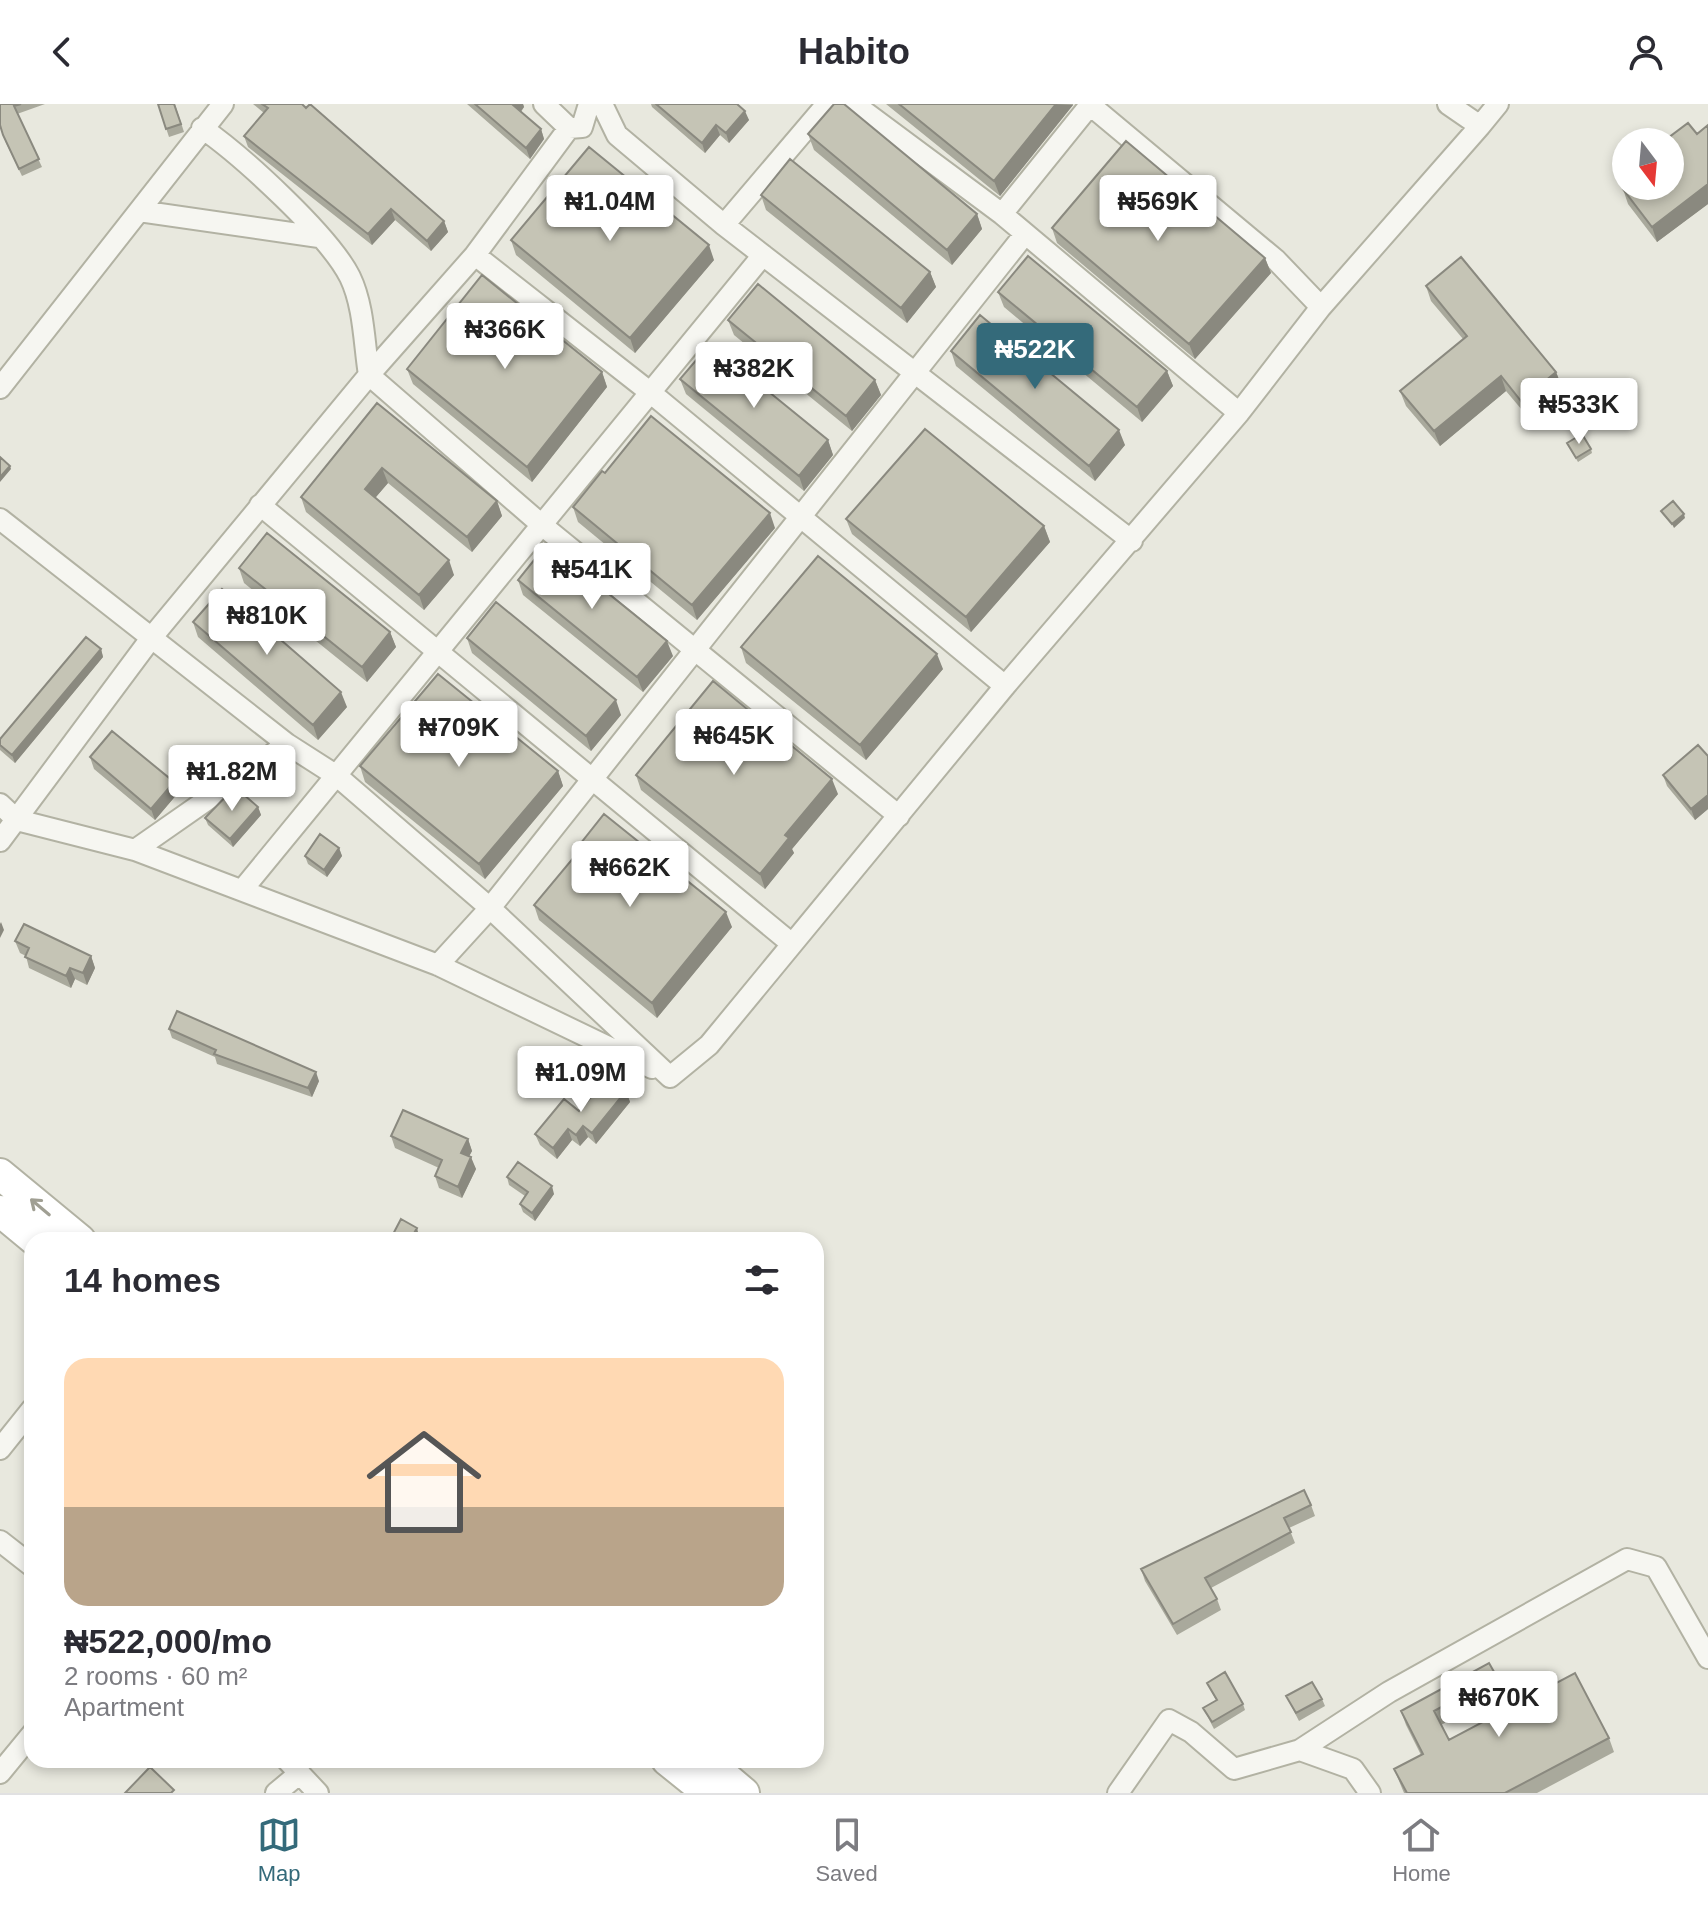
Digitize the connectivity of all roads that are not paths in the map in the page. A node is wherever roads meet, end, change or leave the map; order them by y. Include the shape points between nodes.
1 (223, 104) edge
2 (544, 104) edge
3 (589, 104) edge
4 (602, 104) edge
5 (827, 104) edge
6 (854, 104) edge
7 (1089, 104) edge
8 (1448, 104) edge
9 (1498, 104) edge
10 (1480, 126) junction
11 (202, 128) junction
12 (576, 128) junction
13 (617, 135) junction
14 (139, 211) junction
15 (1002, 214) junction
16 (724, 225) junction
17 (1025, 234) junction
18 (319, 237) junction
19 (475, 255) junction
20 (763, 255) junction
21 (1321, 307) junction
22 (916, 370) junction
23 (369, 375) junction
24 (0, 388) edge
25 (651, 393) junction
26 (1239, 413) junction
27 (260, 505) junction
28 (800, 515) junction
29 (0, 519) edge
30 (543, 526) junction
31 (1132, 541) junction
32 (152, 637) junction
33 (695, 647) junction
34 (438, 655) junction
35 (1005, 686) junction
36 (287, 744) junction
37 (337, 776) junction
38 (591, 779) junction
39 (0, 804) edge
40 (899, 816) junction
41 (17, 820) junction
42 (0, 841) edge
43 (135, 850) junction
44 (243, 889) junction
45 (490, 908) junction
46 (792, 944) junction
47 (438, 965) junction
48 (670, 1077) junction
49 (0, 1174) edge
50 (0, 1211) edge
51 (25, 1232) edge
52 (70, 1232) edge
53 (24, 1419) edge
54 (0, 1449) edge
55 (0, 1541) edge
56 (24, 1560) edge
57 (1708, 1658) edge
58 (24, 1744) edge
59 (1300, 1750) junction
60 (292, 1768) edge
61 (295, 1768) edge
62 (677, 1768) edge
63 (714, 1768) edge
64 (0, 1773) edge
65 (276, 1793) edge
66 (318, 1793) edge
67 (708, 1793) edge
68 (744, 1793) edge
69 (1118, 1793) edge
70 (1370, 1793) edge

1 - 11 street
2 - 12 street
3 - 12 street
4 - 13 street
5 - 16 street
6 - 15 street
7 - 15 street
7 - 21 street via 1276,260
8 - 10 street
9 - 10 street
10 - 21 street
11 - 14 street
11 - 18 street via 235,151
12 - 13 street
12 - 19 street
13 - 16 street
14 - 18 street
14 - 24 street
15 - 17 street
16 - 20 street
17 - 22 street
17 - 26 street
18 - 23 street via 349,276
19 - 23 street
19 - 25 street
20 - 22 street
20 - 25 street
21 - 26 street
22 - 28 street
22 - 31 street
23 - 27 street
23 - 30 street
25 - 28 street
25 - 30 street
26 - 31 street
27 - 32 street
27 - 34 street
28 - 33 street
28 - 35 street
29 - 32 street
30 - 33 street
30 - 34 street
31 - 35 street
32 - 36 street
32 - 41 street
33 - 38 street
33 - 40 street
34 - 37 street
34 - 38 street
35 - 40 street
36 - 37 street
36 - 43 street
37 - 44 street
37 - 45 street
38 - 45 street
38 - 46 street
39 - 41 street
40 - 46 street
41 - 42 street
41 - 43 street
43 - 44 street
44 - 47 street
45 - 47 street
45 - 48 street
46 - 48 street via 709,1045
47 - 48 street
52 -> 49 main road
50 - 51 main road
53 - 54 street
55 - 56 street
57 - 59 street via 1656,1567 1627,1559 1389,1692
58 - 64 street
59 - 69 street via 1234,1769 1169,1720
59 - 70 street via 1353,1769
60 - 65 street
61 - 66 street
62 - 67 main road
63 - 68 main road

